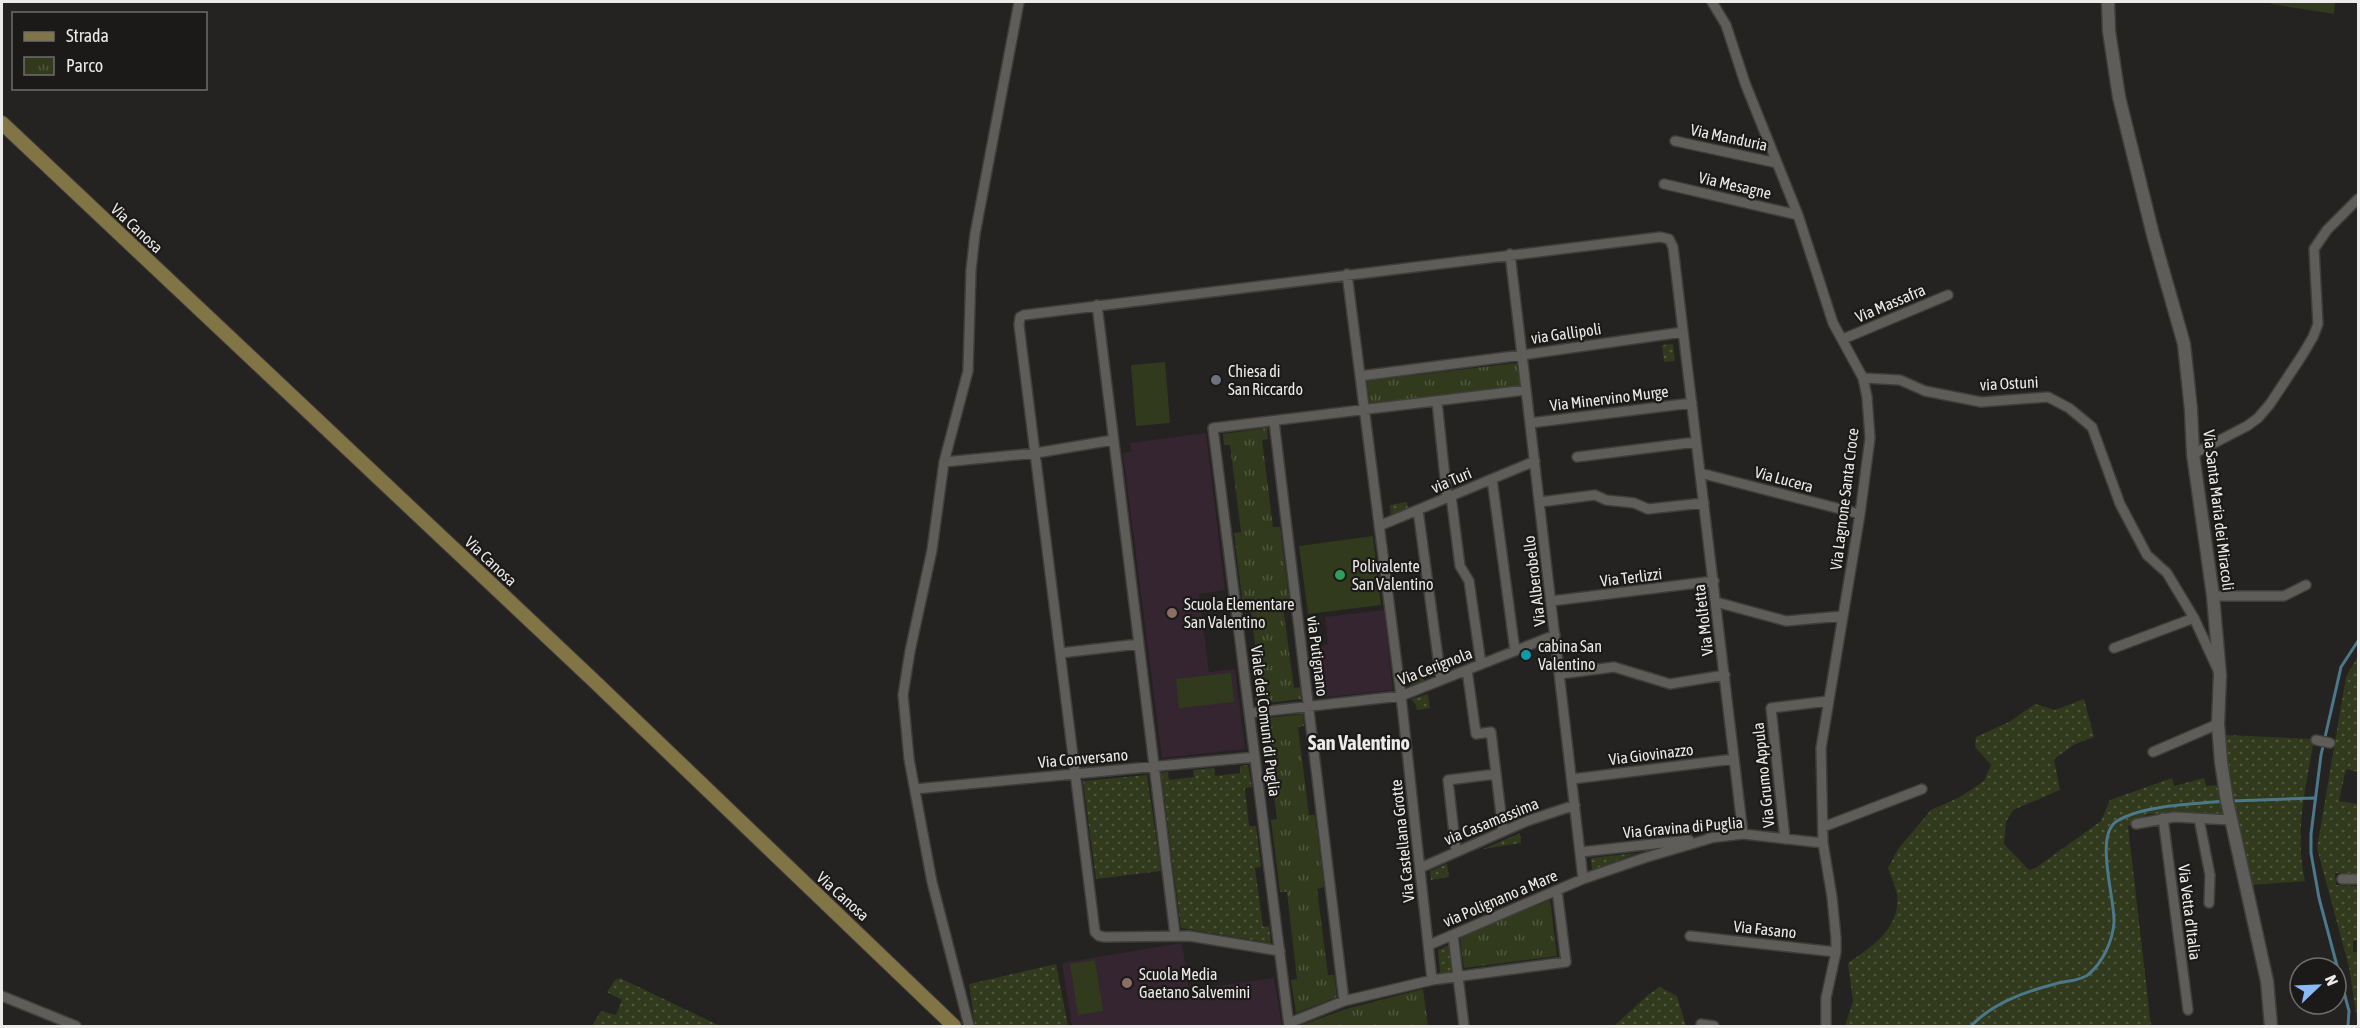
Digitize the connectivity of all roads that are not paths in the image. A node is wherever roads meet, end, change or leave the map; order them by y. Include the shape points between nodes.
1 (1019, 2) edge
2 (1712, 2) edge
3 (2108, 2) edge
4 (2, 123) edge
5 (1675, 141) dead end
6 (1777, 163) junction
7 (1664, 184) dead end
8 (2358, 199) edge
9 (1798, 215) junction
10 (1510, 254) junction
11 (1347, 274) junction
12 (1948, 295) dead end
13 (1097, 306) junction
14 (1683, 332) junction
15 (1843, 339) junction
16 (1522, 355) junction
17 (1360, 376) junction
18 (1863, 378) junction
19 (1526, 390) junction
20 (1437, 402) junction
21 (1692, 403) junction
22 (1364, 411) junction
23 (1274, 421) junction
24 (1530, 423) junction
25 (1113, 440) junction
26 (1696, 442) junction
27 (1036, 453) junction
28 (2193, 454) junction
29 (1576, 457) dead end
30 (1535, 461) junction
31 (944, 462) junction
32 (1700, 473) junction
33 (1492, 479) junction
34 (1449, 497) junction
35 (1539, 502) junction
36 (1704, 503) junction
37 (1418, 510) junction
38 (1860, 514) junction
39 (1379, 526) junction
40 (1714, 581) junction
41 (2306, 585) dead end
42 (2213, 596) junction
43 (1551, 602) junction
44 (1716, 602) junction
45 (1843, 616) junction
46 (2194, 618) junction
47 (1555, 635) junction
48 (1139, 644) junction
49 (2114, 648) dead end
50 (1515, 651) junction
51 (1060, 653) junction
52 (1480, 664) junction
53 (1467, 670) junction
54 (1560, 674) junction
55 (1725, 675) junction
56 (2220, 675) junction
57 (1441, 680) junction
58 (1401, 696) junction
59 (1828, 701) junction
60 (1309, 706) junction
61 (1250, 713) junction
62 (2218, 724) junction
63 (2316, 740) dead end
64 (2330, 743) dead end
65 (2153, 752) dead end
66 (1255, 756) junction
67 (1734, 759) junction
68 (1155, 766) junction
69 (1075, 773) junction
70 (1496, 774) junction
71 (1572, 779) junction
72 (915, 789) junction
73 (1922, 789) dead end
74 (1575, 805) junction
75 (2163, 818) junction
76 (2199, 819) junction
77 (2231, 820) junction
78 (2136, 824) dead end
79 (1823, 827) junction
80 (1503, 831) junction
81 (1743, 834) junction
82 (1715, 837) junction
83 (1785, 839) junction
84 (1823, 843) junction
85 (1456, 851) junction
86 (1581, 852) junction
87 (1420, 868) junction
88 (1583, 879) junction
89 (2342, 879) dead end
90 (2358, 879) edge
91 (1557, 890) junction
92 (2209, 903) dead end
93 (1175, 935) junction
94 (1453, 935) junction
95 (1690, 936) dead end
96 (1429, 945) junction
97 (1280, 951) junction
98 (1836, 952) junction
99 (1458, 976) junction
100 (1432, 980) junction
101 (2, 996) edge
102 (1344, 1002) junction
103 (2188, 1010) dead end
104 (1701, 1024) dead end
105 (1290, 1025) edge
106 (76, 1026) edge
107 (954, 1026) edge
108 (969, 1026) edge
109 (1464, 1026) edge
110 (1714, 1026) edge
111 (1826, 1026) edge
112 (2271, 1026) edge

1 - 31 street via 975,234 968,371
2 - 6 street, Via Lagnone Santa Croce via 1726,25
3 - 28 street, Via Santa Maria dei Miracoli via 2119,98 2184,344
4 - 107 main road, Via Canosa
5 - 6 street, Via Manduria
6 - 9 street, Via Lagnone Santa Croce
7 - 9 street, Via Mesagne
8 - 28 street via 2313,249 2318,324 2303,354 2258,418
9 - 15 street, Via Lagnone Santa Croce via 1833,323
10 - 11 street
10 - 14 street via 1669,238
10 - 16 street
11 - 13 street
11 - 17 street
12 - 15 street, Via Massafra
13 - 25 street
13 - 27 street via 1020,317
14 - 16 street, via Gallipoli
14 - 21 street
15 - 18 street, Via Lagnone Santa Croce
16 - 17 street
16 - 19 street, via Gallipoli
17 - 22 street, Via Castellana Grotte
18 - 38 street, Via Lagnone Santa Croce via 1870,438
18 - 46 street, via Ostuni via 1900,380 1925,391 1981,402 2048,397 2069,408 2092,427 2120,504 2147,555 2167,573
19 - 20 street, Viale dei Comuni di Puglia
19 - 24 street, via Gallipoli
20 - 22 street, Viale dei Comuni di Puglia
20 - 34 street
21 - 24 street, Via Minervino Murge
21 - 26 street, Via Molfetta
22 - 23 street, Viale dei Comuni di Puglia
22 - 39 street, Via Castellana Grotte
23 - 60 street, via Putignano
23 - 61 street, Viale dei Comuni di Puglia via 1213,428
24 - 30 street, Via Alberobello
25 - 27 street
25 - 48 street
26 - 29 street
26 - 32 street, Via Molfetta
27 - 31 street
27 - 51 street
28 - 42 street, Via Santa Maria dei Miracoli
30 - 33 street, via Turi
30 - 35 street, Via Alberobello
31 - 72 street via 932,550 903,695
32 - 36 street, Via Molfetta
32 - 38 street, Via Lucera
33 - 34 street, via Turi
33 - 50 street
34 - 37 street, via Turi
34 - 52 street via 1460,566 1469,581
35 - 36 street via 1595,495 1648,509
35 - 43 street, Via Alberobello
36 - 40 street, Via Molfetta
37 - 39 street, via Turi
37 - 57 street
38 - 45 street, Via Lagnone Santa Croce
39 - 58 street, Via Castellana Grotte
40 - 43 street, Via Terlizzi
40 - 44 street, Via Molfetta
41 - 42 street via 2284,596
42 - 56 street, Via Santa Maria dei Miracoli
43 - 47 street, Via Alberobello
44 - 45 street via 1786,621
44 - 55 street, Via Molfetta
45 - 59 street, Via Lagnone Santa Croce
46 - 49 street
46 - 56 street, via Ostuni
47 - 50 street, Via Cerignola
47 - 54 street, Via Alberobello
48 - 51 street
48 - 68 street
50 - 52 street, Via Cerignola
51 - 69 street
52 - 53 street, Via Cerignola
53 - 57 street, Via Cerignola
53 - 70 street via 1476,734 1491,732
54 - 55 street via 1614,667 1670,684
54 - 71 street, Via Alberobello
55 - 67 street, Via Molfetta
56 - 62 street, Via Santa Maria dei Miracoli
57 - 58 street, Via Cerignola
58 - 60 street, Via Cerignola
58 - 87 street, Via Castellana Grotte
59 - 79 street, Via Lagnone Santa Croce via 1821,748
59 - 83 street, Via Grumo Appula via 1771,708
60 - 61 street, Via Cerignola
60 - 102 street, via Putignano
61 - 66 street, Viale dei Comuni di Puglia
62 - 65 street
62 - 77 street, Via Santa Maria dei Miracoli
63 - 64 street
66 - 68 street, Via Conversano
66 - 97 street, Viale dei Comuni di Puglia
67 - 71 street, Via Giovinazzo
67 - 81 street, Via Molfetta
68 - 69 street, Via Conversano
68 - 93 street
69 - 72 street, Via Conversano
69 - 93 street via 1095,932 1105,937
70 - 80 street
70 - 85 street via 1448,780
71 - 74 street, Via Alberobello
72 - 108 street via 932,882
73 - 79 street
74 - 80 street, via Casamassima
74 - 86 street, Via Alberobello
75 - 76 street
75 - 78 street
75 - 103 street, Via Vetta d'Italia
76 - 77 street
76 - 92 street, Via Vetta d'Italia via 2210,875
77 - 112 street, Via Santa Maria dei Miracoli via 2267,981
79 - 84 street, Via Lagnone Santa Croce
80 - 85 street, via Casamassima
81 - 82 street, Via Gravina di Puglia
81 - 83 street, Via Gravina di Puglia
82 - 86 street, Via Gravina di Puglia
82 - 88 street, via Polignano a Mare
83 - 84 street, Via Gravina di Puglia
84 - 98 street, Via Lagnone Santa Croce
85 - 87 street, via Casamassima
86 - 88 street, Via Alberobello
87 - 96 street, Via Castellana Grotte
88 - 91 street, via Polignano a Mare
89 - 90 street
91 - 94 street, via Polignano a Mare
91 - 99 street via 1566,962
93 - 97 street
94 - 96 street, via Polignano a Mare
94 - 99 street
95 - 98 street, Via Fasano
96 - 100 street, Via Castellana Grotte
97 - 105 street, Viale dei Comuni di Puglia
98 - 111 street, Via Lagnone Santa Croce via 1826,998
99 - 100 street
99 - 109 street
100 - 102 street
101 - 106 street
102 - 105 street
104 - 110 street

